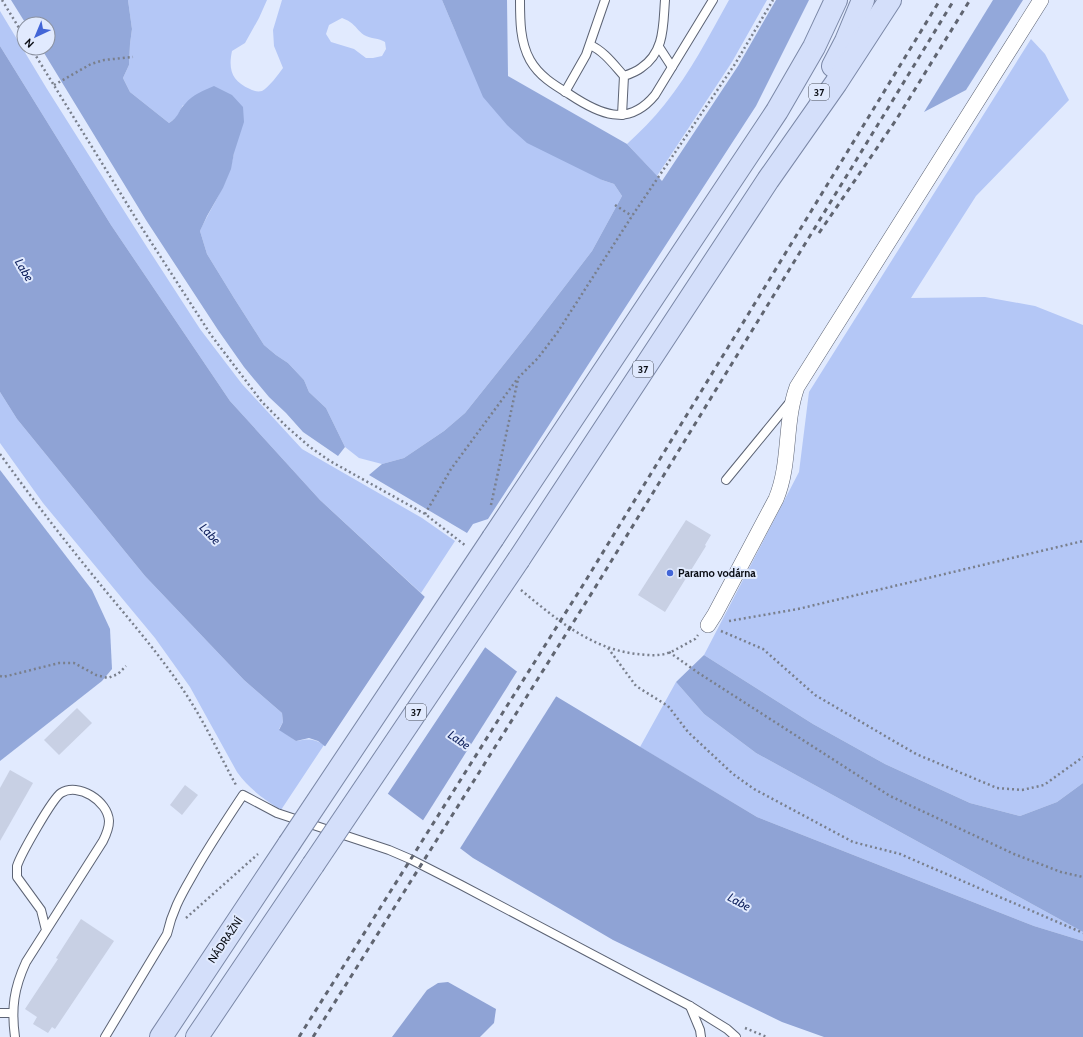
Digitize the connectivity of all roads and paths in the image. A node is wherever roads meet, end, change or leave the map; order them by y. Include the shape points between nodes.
1 (2, 0) edge
2 (520, 0) edge
3 (604, 0) edge
4 (665, 0) edge
5 (712, 0) edge
6 (773, 0) edge
7 (836, 0) edge
8 (863, 0) edge
9 (890, 0) edge
10 (1041, 0) edge
11 (16, 23) edge
12 (590, 45) junction
13 (659, 47) junction
14 (36, 56) edge
15 (133, 57) dead end
16 (672, 67) junction
17 (624, 76) junction
18 (54, 86) junction
19 (565, 92) junction
20 (622, 115) junction
21 (768, 180) junction
22 (615, 205) dead end
23 (632, 216) junction
24 (518, 378) junction
25 (793, 399) junction
26 (0, 454) edge
27 (726, 480) dead end
28 (488, 510) dead end
29 (425, 514) junction
30 (1083, 541) edge
31 (468, 548) dead end
32 (517, 587) dead end
33 (708, 625) junction
34 (607, 647) junction
35 (669, 652) junction
36 (126, 666) dead end
37 (1, 677) edge
38 (1083, 757) edge
39 (243, 795) junction
40 (260, 852) dead end
41 (1083, 877) edge
42 (46, 930) junction
43 (1083, 933) edge
44 (167, 934) junction
45 (690, 1006) junction
46 (0, 1013) edge
47 (13, 1013) junction
48 (15, 1037) edge
49 (106, 1037) edge
50 (161, 1037) edge
51 (197, 1037) edge
52 (701, 1037) edge
53 (736, 1037) edge

1 - 11 path
2 - 19 lane via 522,37 530,59 547,80
3 - 12 lane
4 - 13 lane via 663,35
5 - 16 lane
6 - 23 path via 735,64
7 - 50 main road, NÁDRAŽNÍ / 37, bridge via 814,47 777,111
8 - 21 main road, 37 via 829,75
9 - 21 main road
10 - 25 street via 806,371
12 - 17 lane via 600,50
12 - 19 lane
13 - 16 lane
13 - 17 lane via 641,68
14 - 18 path
15 - 18 path via 92,64
16 - 20 lane via 649,103
17 - 20 lane
18 - 29 path via 211,335 262,402 310,447 330,461
19 - 20 lane via 600,112
21 - 51 main road, 37, bridge via 519,558
22 - 23 path
23 - 24 path via 557,333 538,358
24 - 28 path via 492,504
24 - 29 path via 451,468
25 - 27 lane
25 - 33 street via 782,486
26 - 39 path via 87,568 148,641 191,703
29 - 31 path
30 - 33 path via 798,609
32 - 34 path via 570,628
33 - 35 path via 695,639
33 - 38 path via 763,649 815,695 916,754 997,788 1022,790 1044,785
34 - 35 path via 649,655
34 - 43 path via 636,686 668,706 688,732 733,774 754,789 853,842 900,854
35 - 41 path via 703,677 890,796 1014,854 1061,872
36 - 37 path via 118,674 108,678 96,675 74,663 59,663
39 - 44 lane via 204,854 177,903
39 - 45 lane via 277,813 410,859
40 - 44 path
42 - 42 lane via 41,910 17,877 17,866 56,798 67,790 75,789 90,795 103,806 109,826
42 - 47 lane via 20,976 15,989
44 - 49 lane
45 - 52 lane
45 - 53 lane
46 - 47 lane
47 - 48 lane

